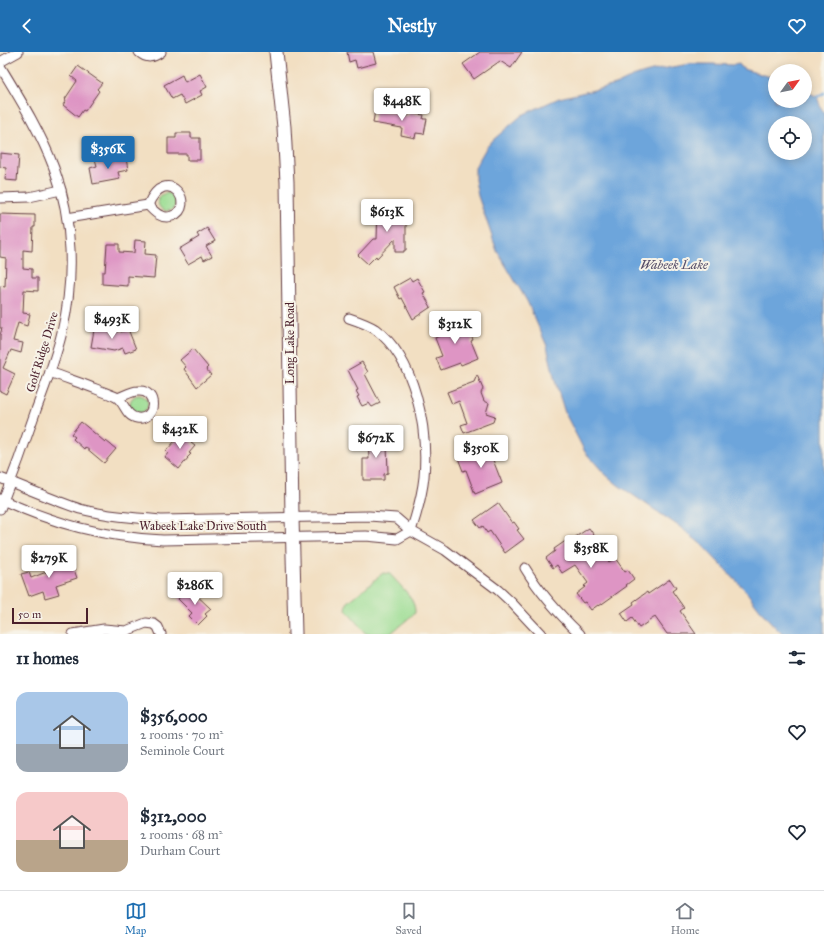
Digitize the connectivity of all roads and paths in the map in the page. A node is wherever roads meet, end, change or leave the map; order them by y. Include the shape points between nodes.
1 (18, 52) edge
2 (139, 52) edge
3 (161, 52) edge
4 (276, 52) edge
5 (0, 62) edge
6 (0, 66) edge
7 (61, 190) junction
8 (0, 198) edge
9 (148, 205) dead end
10 (67, 218) junction
11 (349, 318) dead end
12 (50, 372) junction
13 (118, 398) dead end
14 (0, 478) edge
15 (11, 482) junction
16 (1, 503) edge
17 (292, 517) junction
18 (411, 531) junction
19 (292, 538) junction
20 (525, 568) dead end
21 (126, 633) edge
22 (73, 634) edge
23 (161, 634) edge
24 (295, 634) edge
25 (541, 634) edge
26 (580, 634) edge

1 - 5 street
2 - 3 street via 153,57
4 - 17 main road, Long Lake Road via 287,182
6 - 7 street, Golf Ridge Drive via 38,130
7 - 8 street via 29,197
7 - 10 street, Golf Ridge Drive
9 - 10 street
10 - 12 street, Golf Ridge Drive via 70,261 68,304
11 - 18 street via 374,328 394,347 407,370 416,396 422,426 424,465 418,510
12 - 13 street
12 - 15 street, Golf Ridge Drive
14 - 15 street, Wabeek Lake Drive South
15 - 16 street, Golf Ridge Drive
15 - 17 street, Wabeek Lake Drive South via 81,509 131,518 162,520
16 - 19 street, Wabeek Lake Drive South via 94,532 138,539
17 - 18 street, Wabeek Lake Drive South via 396,518
17 - 19 main road, Long Lake Road
18 - 19 street, Wabeek Lake Drive South via 397,539 366,536
18 - 25 street, Wabeek Lake Drive South via 445,550 480,575 512,603
19 - 24 main road, Long Lake Road
20 - 26 street via 551,605
21 - 22 street via 104,629
21 - 23 street via 146,623 154,624

